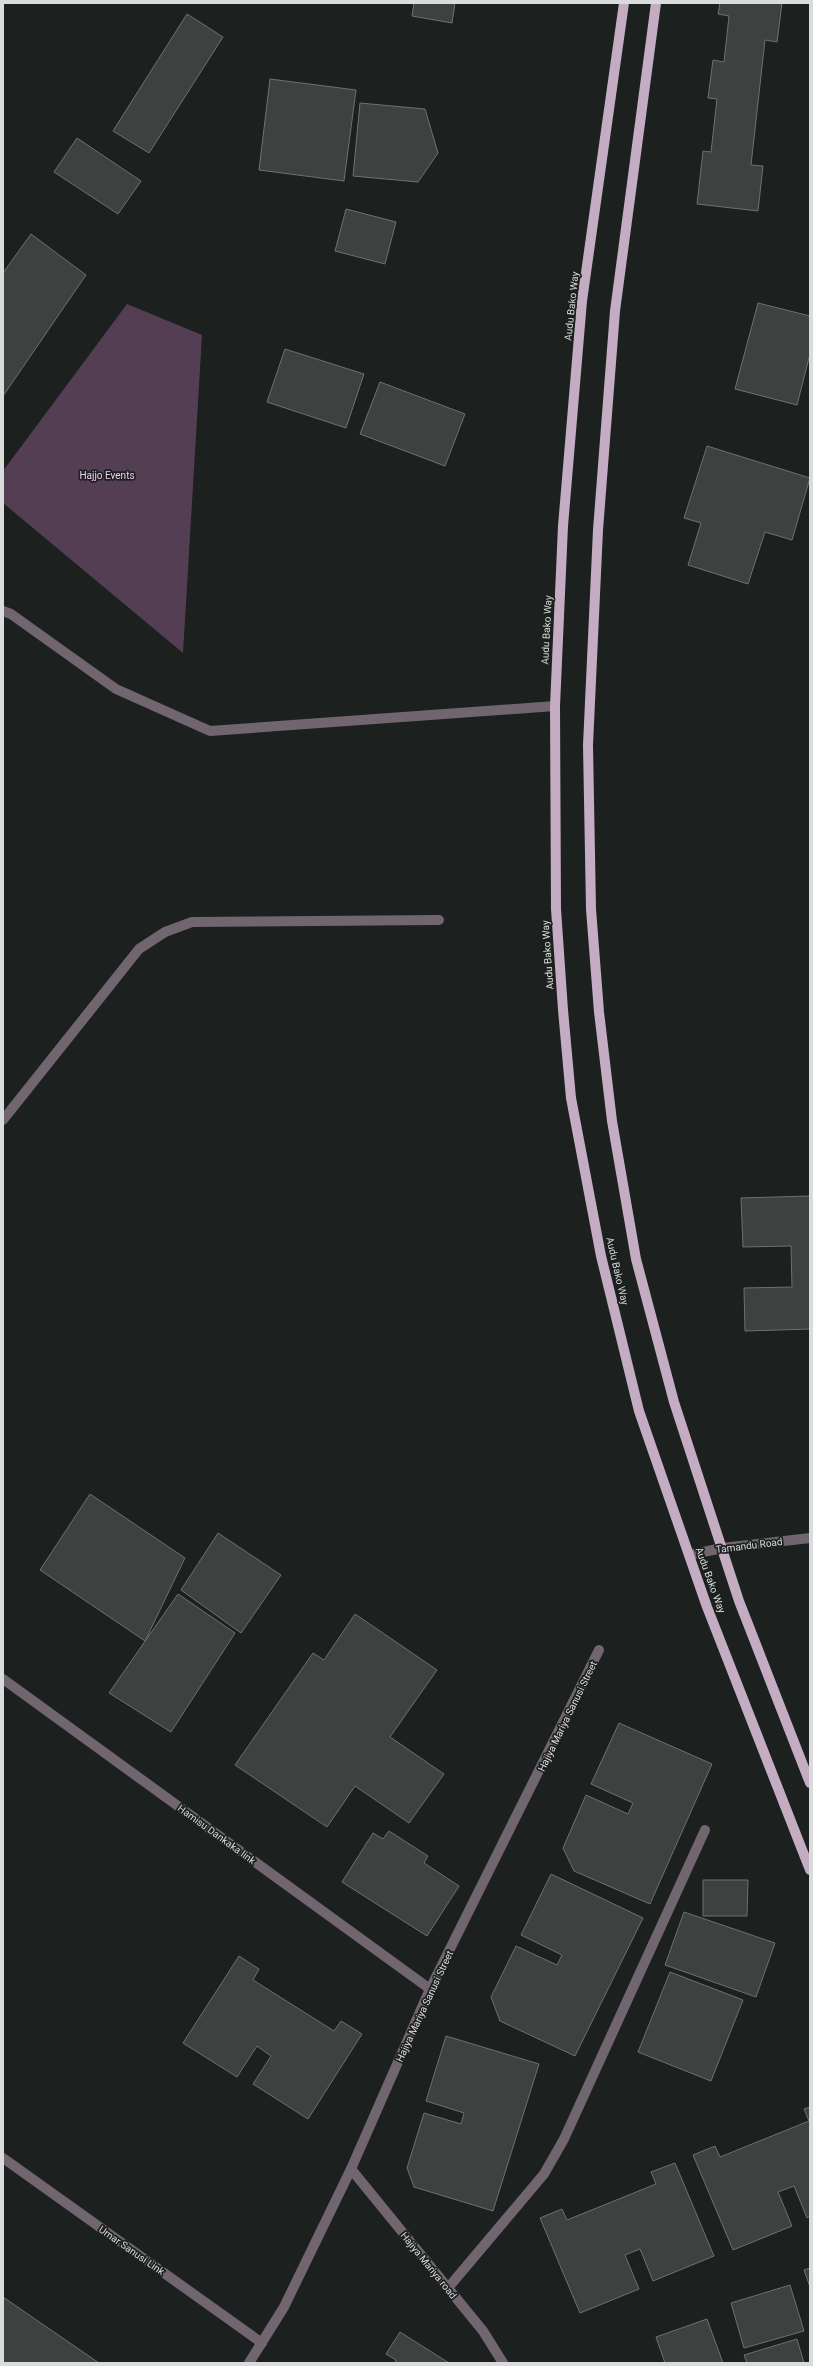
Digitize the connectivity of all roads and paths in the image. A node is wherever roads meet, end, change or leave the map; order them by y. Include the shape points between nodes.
1 (624, 3) edge
2 (656, 3) edge
3 (3, 611) edge
4 (555, 706) junction
5 (439, 920) dead end
6 (3, 1120) edge
7 (810, 1538) edge
8 (722, 1548) junction
9 (689, 1555) junction
10 (599, 1650) dead end
11 (3, 1679) edge
12 (810, 1782) edge
13 (706, 1830) dead end
14 (810, 1870) edge
15 (430, 1988) junction
16 (3, 2158) edge
17 (350, 2169) junction
18 (448, 2288) junction
19 (262, 2342) junction
20 (249, 2363) edge
21 (503, 2363) edge

1 - 4 main road, Audu Bako Way via 582,301 563,526
2 - 8 main road, Audu Bako Way via 615,311 599,514 588,744 591,909 599,1012 612,1121 636,1259 674,1402
3 - 4 street via 11,614 116,689 210,731
4 - 9 main road, Audu Bako Way via 556,909 571,1098 601,1256 639,1411
5 - 6 street via 192,922 165,932 138,949
7 - 8 street, Tamandu Road
8 - 9 street, Tamandu Road
8 - 12 main road, Audu Bako Way via 739,1601
9 - 14 main road, Audu Bako Way
10 - 15 street, Hajiya Mariya Sanusi Street
11 - 15 street, Hamisu Dankaka link
13 - 18 street via 564,2139 548,2167
15 - 17 street, Hajiya Mariya Sanusi Street
16 - 19 street, Umar Sanusi Link
17 - 18 street, Hajiya Mariya road
17 - 19 street, Hajiya Mariya Sanusi Street via 284,2307
18 - 21 street, Hajiya Mariya road via 484,2331
19 - 20 street, Hajiya Mariya Sanusi Street

